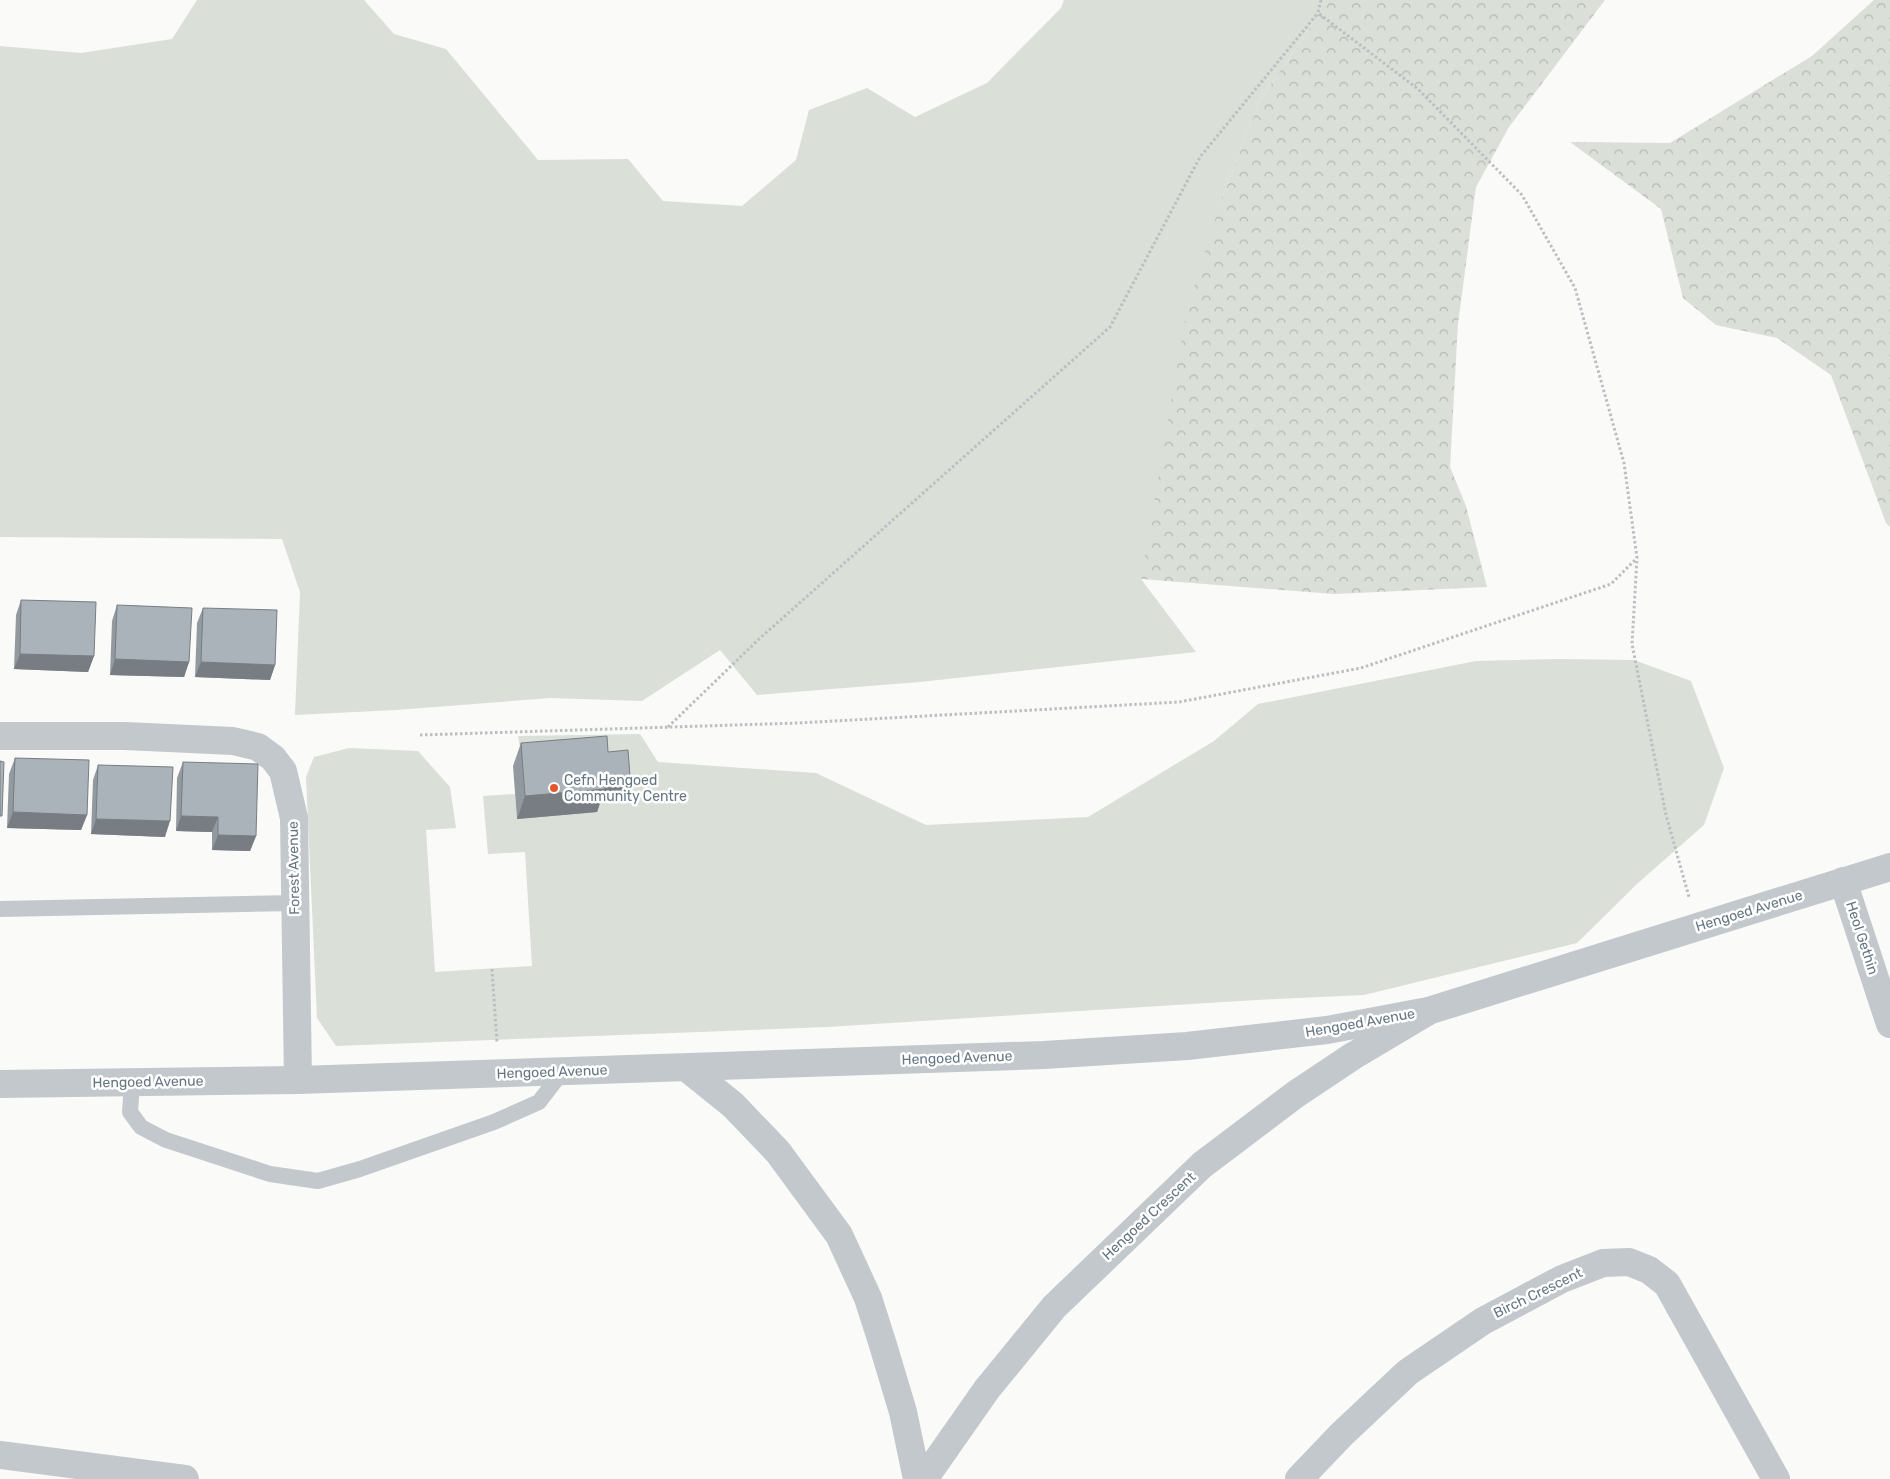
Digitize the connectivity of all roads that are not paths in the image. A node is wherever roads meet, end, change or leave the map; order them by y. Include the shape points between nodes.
1 (0, 736) edge
2 (1890, 867) edge
3 (1843, 881) junction
4 (295, 903) junction
5 (0, 909) edge
6 (1428, 1011) junction
7 (1890, 1024) edge
8 (687, 1068) junction
9 (562, 1072) junction
10 (298, 1080) junction
11 (132, 1083) junction
12 (0, 1084) edge
13 (0, 1455) edge
14 (185, 1479) edge
15 (917, 1479) edge
16 (924, 1479) edge
17 (1298, 1479) edge
18 (1776, 1479) edge

1 - 4 street, Forest Avenue via 125,736 232,741 258,747 284,771 294,818
2 - 3 street, Hengoed Avenue
3 - 6 street, Hengoed Avenue
3 - 7 street, Heol Gethin
4 - 5 lane
4 - 10 street, Forest Avenue
6 - 8 street, Hengoed Avenue via 1327,1030 1187,1046 1044,1055
6 - 16 street, Hengoed Crescent via 1296,1094 1202,1165 1054,1307 987,1389
8 - 9 street, Hengoed Avenue
8 - 15 street via 732,1105 778,1152 839,1235 868,1298 902,1412
9 - 10 street, Hengoed Avenue
9 - 11 lane via 539,1102 494,1122 318,1181 270,1174 166,1140 141,1128 130,1112
10 - 11 street, Hengoed Avenue
11 - 12 street, Hengoed Avenue
13 - 14 street
17 - 18 street, Birch Crescent via 1408,1372 1483,1321 1562,1279 1603,1263 1629,1262 1649,1270 1668,1284

